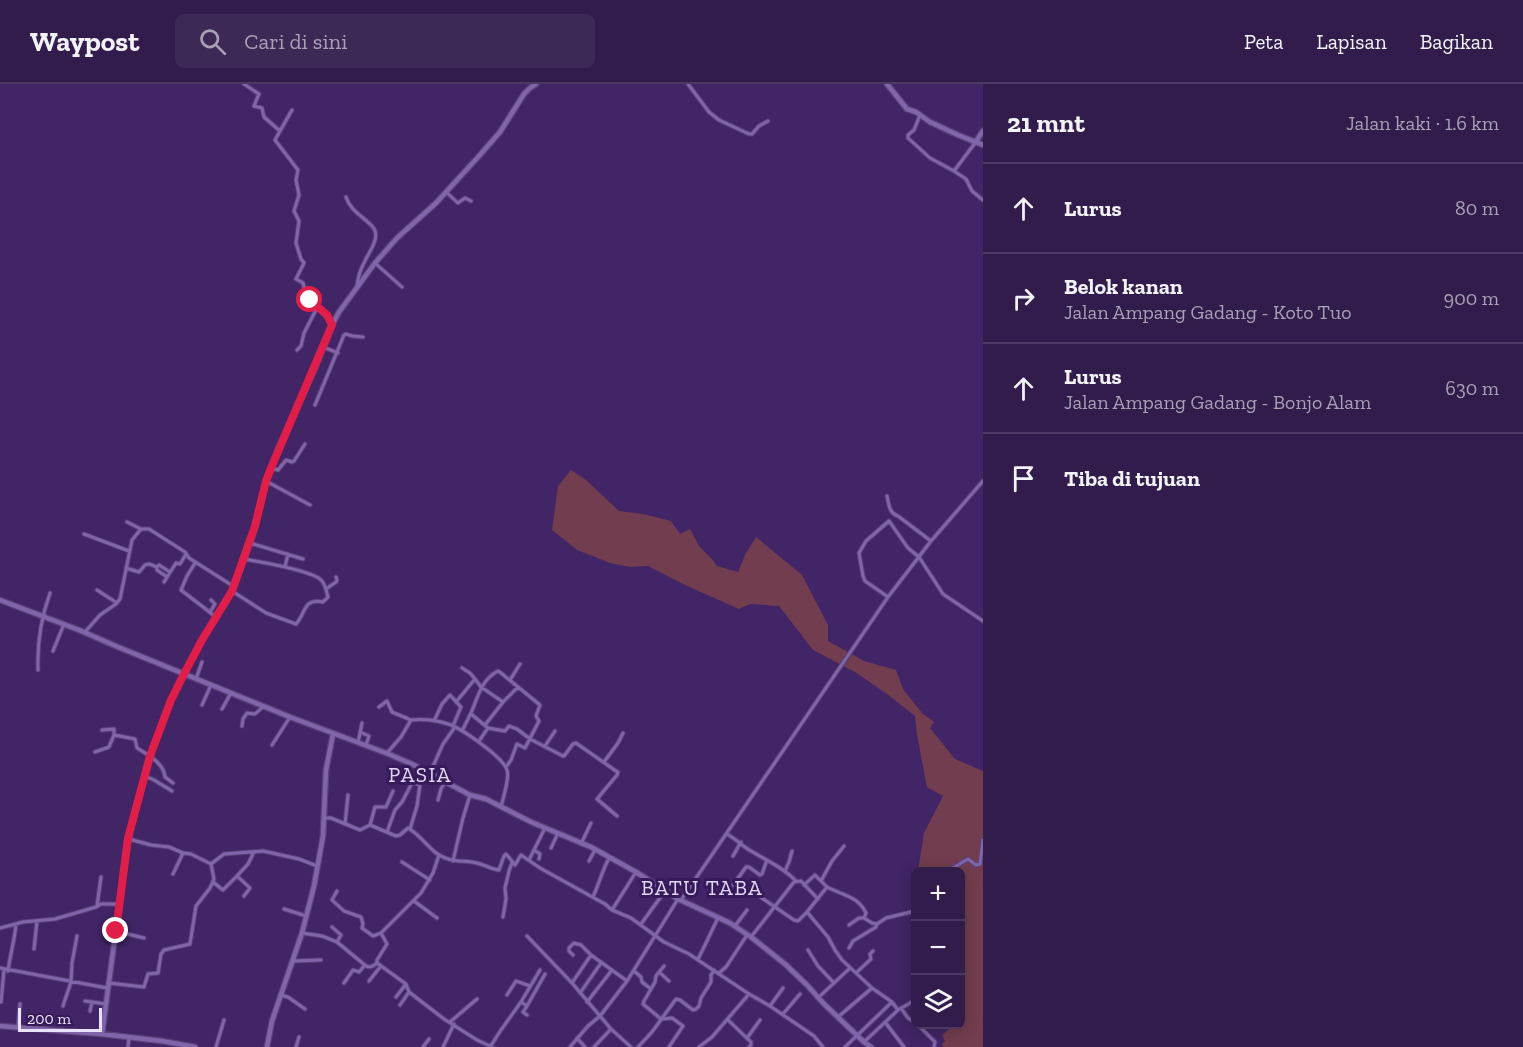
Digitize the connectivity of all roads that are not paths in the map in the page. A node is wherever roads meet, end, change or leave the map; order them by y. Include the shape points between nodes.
1 (536, 84) edge
2 (688, 84) edge
3 (887, 84) edge
4 (248, 85) edge
5 (292, 110) dead end
6 (920, 115) junction
7 (768, 121) dead end
8 (280, 131) junction
9 (983, 131) edge
10 (975, 143) junction
11 (983, 145) edge
12 (954, 171) junction
13 (446, 192) junction
14 (346, 197) dead end
15 (983, 200) edge
16 (471, 201) dead end
17 (375, 263) junction
18 (357, 287) junction
19 (402, 287) dead end
20 (318, 306) junction
21 (332, 325) junction
22 (363, 337) dead end
23 (323, 347) junction
24 (297, 350) dead end
25 (338, 352) junction
26 (315, 405) dead end
27 (305, 444) dead end
28 (271, 468) junction
29 (266, 481) junction
30 (983, 481) edge
31 (887, 496) dead end
32 (310, 505) dead end
33 (890, 510) junction
34 (888, 521) junction
35 (127, 522) dead end
36 (141, 529) junction
37 (84, 534) dead end
38 (931, 541) junction
39 (250, 543) junction
40 (129, 551) junction
41 (186, 554) junction
42 (288, 554) junction
43 (919, 557) junction
44 (244, 559) junction
45 (303, 559) dead end
46 (195, 562) junction
47 (158, 567) junction
48 (126, 568) junction
49 (285, 568) junction
50 (170, 572) junction
51 (167, 577) junction
52 (336, 577) dead end
53 (164, 582) dead end
54 (232, 588) junction
55 (326, 589) junction
56 (97, 590) dead end
57 (50, 592) dead end
58 (888, 597) junction
59 (0, 600) edge
60 (211, 600) dead end
61 (117, 603) junction
62 (210, 612) junction
63 (42, 616) junction
64 (216, 617) junction
65 (983, 621) edge
66 (64, 624) junction
67 (85, 632) junction
68 (53, 651) dead end
69 (202, 662) dead end
70 (520, 664) dead end
71 (462, 668) dead end
72 (38, 670) dead end
73 (184, 674) junction
74 (196, 679) junction
75 (475, 679) junction
76 (510, 680) junction
77 (211, 685) junction
78 (481, 687) junction
79 (518, 687) junction
80 (231, 693) junction
81 (456, 702) junction
82 (503, 702) junction
83 (202, 705) dead end
84 (264, 706) junction
85 (379, 708) dead end
86 (222, 709) dead end
87 (471, 714) junction
88 (290, 717) junction
89 (411, 720) junction
90 (434, 721) junction
91 (362, 723) dead end
92 (242, 726) dead end
93 (454, 727) junction
94 (487, 727) junction
95 (102, 730) dead end
96 (462, 731) junction
97 (555, 731) dead end
98 (360, 732) junction
99 (623, 733) dead end
100 (333, 734) junction
101 (114, 735) junction
102 (530, 739) junction
103 (478, 742) junction
104 (358, 743) junction
105 (272, 745) dead end
106 (366, 746) junction
107 (545, 746) junction
108 (95, 752) dead end
109 (387, 753) junction
110 (150, 756) junction
111 (604, 762) junction
112 (506, 767) junction
113 (422, 770) junction
114 (430, 774) junction
115 (145, 776) junction
116 (445, 782) junction
117 (173, 783) dead end
118 (420, 785) junction
119 (172, 790) dead end
120 (393, 791) dead end
121 (348, 795) dead end
122 (470, 795) junction
123 (438, 800) dead end
124 (501, 807) junction
125 (617, 816) dead end
126 (325, 818) junction
127 (591, 822) dead end
128 (345, 824) junction
129 (370, 825) junction
130 (545, 828) junction
131 (410, 829) junction
132 (387, 832) junction
133 (558, 833) junction
134 (727, 834) junction
135 (128, 838) junction
136 (983, 840) edge
137 (582, 843) junction
138 (741, 843) junction
139 (844, 846) dead end
140 (551, 848) dead end
141 (533, 850) junction
142 (595, 850) junction
143 (792, 851) dead end
144 (254, 852) junction
145 (183, 853) junction
146 (439, 855) junction
147 (733, 856) dead end
148 (609, 858) junction
149 (539, 859) dead end
150 (529, 860) junction
151 (767, 860) junction
152 (453, 861) junction
153 (589, 861) dead end
154 (402, 862) dead end
155 (513, 863) junction
156 (211, 864) junction
157 (317, 866) junction
158 (954, 867) edge
159 (785, 871) junction
160 (636, 872) junction
161 (173, 874) dead end
162 (237, 876) junction
163 (101, 877) dead end
164 (430, 880) junction
165 (796, 881) junction
166 (821, 881) junction
167 (213, 882) junction
168 (733, 885) dead end
169 (804, 885) junction
170 (827, 887) junction
171 (337, 891) dead end
172 (665, 891) junction
173 (243, 896) dead end
174 (759, 896) dead end
175 (593, 897) junction
176 (818, 899) junction
177 (680, 900) junction
178 (414, 901) junction
179 (119, 904) junction
180 (96, 907) junction
181 (774, 907) junction
182 (285, 909) dead end
183 (612, 910) junction
184 (747, 910) dead end
185 (807, 912) junction
186 (911, 912) edge
187 (306, 916) junction
188 (503, 917) dead end
189 (437, 918) dead end
190 (718, 918) junction
191 (863, 918) junction
192 (37, 921) junction
193 (16, 924) junction
194 (641, 924) junction
195 (877, 924) junction
196 (849, 925) dead end
197 (735, 926) junction
198 (332, 927) dead end
199 (0, 928) edge
200 (116, 931) junction
201 (302, 933) junction
202 (381, 933) junction
203 (655, 935) junction
204 (77, 936) dead end
205 (527, 936) dead end
206 (749, 936) junction
207 (144, 938) dead end
208 (337, 942) junction
209 (849, 948) dead end
210 (34, 949) dead end
211 (808, 950) dead end
212 (873, 951) dead end
213 (591, 955) junction
214 (573, 956) dead end
215 (698, 959) junction
216 (321, 960) dead end
217 (291, 961) junction
218 (377, 963) junction
219 (601, 963) junction
220 (364, 965) junction
221 (381, 966) junction
222 (664, 966) dead end
223 (850, 968) junction
224 (540, 969) dead end
225 (4, 970) edge
226 (612, 970) junction
227 (634, 970) junction
228 (714, 970) junction
229 (659, 972) junction
230 (719, 973) junction
231 (856, 973) junction
232 (545, 974) dead end
233 (369, 981) dead end
234 (627, 981) junction
235 (669, 981) dead end
236 (71, 982) junction
237 (572, 982) junction
238 (344, 983) dead end
239 (834, 983) junction
240 (406, 984) junction
241 (108, 986) junction
242 (530, 986) junction
243 (783, 988) dead end
244 (872, 988) junction
245 (651, 989) junction
246 (409, 992) junction
247 (580, 993) junction
248 (749, 994) junction
249 (800, 994) dead end
250 (507, 995) dead end
251 (280, 996) junction
252 (396, 997) dead end
253 (819, 997) junction
254 (477, 999) dead end
255 (85, 1001) dead end
256 (1, 1002) edge
257 (92, 1002) junction
258 (521, 1002) junction
259 (588, 1002) junction
260 (892, 1002) junction
261 (911, 1003) edge
262 (20, 1004) dead end
263 (106, 1004) junction
264 (63, 1005) dead end
265 (400, 1005) dead end
266 (527, 1006) junction
267 (770, 1006) junction
268 (305, 1009) dead end
269 (899, 1009) junction
270 (90, 1011) dead end
271 (783, 1014) junction
272 (527, 1015) dead end
273 (600, 1016) junction
274 (838, 1017) junction
275 (661, 1019) junction
276 (224, 1020) dead end
277 (728, 1020) junction
278 (760, 1020) dead end
279 (911, 1020) edge
280 (885, 1022) junction
281 (452, 1023) junction
282 (0, 1026) edge
283 (18, 1027) junction
284 (611, 1029) junction
285 (921, 1029) edge
286 (102, 1034) junction
287 (857, 1035) junction
288 (129, 1037) junction
289 (299, 1037) dead end
290 (577, 1038) junction
291 (747, 1038) junction
292 (429, 1039) dead end
293 (864, 1042) junction
294 (128, 1047) edge
295 (194, 1047) edge
296 (216, 1047) edge
297 (267, 1047) edge
298 (296, 1047) edge
299 (423, 1047) edge
300 (443, 1047) edge
301 (491, 1047) edge
302 (570, 1047) edge
303 (585, 1047) edge
304 (594, 1047) edge
305 (632, 1047) edge
306 (638, 1047) edge
307 (669, 1047) edge
308 (699, 1047) edge
309 (749, 1047) edge
310 (823, 1047) edge
311 (845, 1047) edge
312 (871, 1047) edge
313 (904, 1047) edge
314 (934, 1047) edge

1 - 13 street via 524,94 497,136
2 - 7 street via 709,112 749,134
3 - 6 street via 907,109
4 - 8 street via 258,94 254,106 262,108 264,117
5 - 8 street
6 - 10 street
6 - 12 street via 908,138 930,158
8 - 20 street via 275,140 298,170 296,243 304,263 296,279
9 - 10 street
10 - 11 street
10 - 12 street
12 - 15 street
13 - 16 street via 458,202 465,198
13 - 17 street
14 - 18 street via 376,234
17 - 18 street
17 - 19 street
18 - 21 street
20 - 21 street
20 - 24 street
21 - 23 street
22 - 25 street via 345,334
23 - 25 street
23 - 28 street
25 - 26 street
27 - 28 street via 294,462 286,460 278,471
28 - 29 street
29 - 32 street
29 - 39 street
30 - 38 street
31 - 33 street
33 - 34 street
33 - 38 street
34 - 43 street
34 - 58 street via 865,542 859,555 865,581
35 - 36 street
36 - 40 street
36 - 41 street via 149,530
37 - 40 street
38 - 43 street
39 - 42 street
39 - 44 street
40 - 48 street
41 - 46 street
41 - 50 street
42 - 45 street
42 - 49 street
43 - 58 street
43 - 65 street via 943,594
44 - 49 street
44 - 54 street
46 - 54 street
46 - 62 street via 181,590
47 - 48 street via 147,564 139,572
47 - 50 street
47 - 51 street
48 - 61 street
49 - 55 street via 318,577
50 - 51 street
51 - 53 street
52 - 55 street via 337,581
54 - 55 street via 266,613 296,624 312,601 323,602 327,598
54 - 64 street
56 - 61 street
57 - 63 street
58 - 134 street
59 - 63 street
60 - 62 street via 215,604
61 - 67 street
62 - 64 street
63 - 66 street
63 - 72 street
64 - 73 street
66 - 67 street
66 - 68 street
67 - 73 street
69 - 74 street
70 - 76 street
71 - 75 street
73 - 74 street
73 - 110 street
74 - 77 street
75 - 78 street
75 - 81 street
76 - 78 street via 496,671
76 - 79 street
77 - 80 street
77 - 83 street
78 - 82 street
78 - 87 street
79 - 82 street
79 - 102 street via 540,705 536,716 539,721
80 - 84 street
80 - 86 street
81 - 90 street via 447,697
81 - 93 street via 461,709
82 - 94 street
84 - 88 street
84 - 92 street via 255,714 247,713
85 - 89 street via 387,701 392,712
87 - 94 street
87 - 96 street
88 - 100 street
88 - 105 street
89 - 90 street
89 - 109 street
90 - 93 street
91 - 98 street
93 - 96 street
93 - 114 street
94 - 102 street via 505,731 509,726
94 - 103 street
95 - 101 street via 114,729
96 - 103 street
97 - 107 street
98 - 104 street
98 - 106 street via 369,736
99 - 111 street
100 - 104 street
100 - 126 street via 326,770
101 - 108 street via 109,747
101 - 110 street via 135,739 138,748
102 - 107 street
102 - 112 street via 525,748 517,744
103 - 112 street
104 - 106 street
106 - 109 street
107 - 111 street via 564,756 576,743
109 - 113 street
110 - 115 street
110 - 117 street
111 - 125 street via 618,774 597,799
112 - 124 street via 508,777
113 - 114 street
113 - 118 street
114 - 116 street
115 - 119 street
115 - 135 street
116 - 122 street
116 - 123 street
118 - 131 street
118 - 132 street via 412,783
120 - 129 street via 386,807 375,807
121 - 128 street
122 - 124 street
122 - 152 street
124 - 130 street
126 - 128 street
126 - 157 street
127 - 137 street
128 - 129 street via 360,830
129 - 132 street
130 - 133 street
130 - 141 street
131 - 132 street via 398,836
131 - 146 street
133 - 137 street
133 - 140 street
134 - 138 street
134 - 177 street
135 - 145 street
135 - 179 street
136 - 158 street via 980,864 968,859
137 - 142 street
138 - 147 street
138 - 151 street
139 - 166 street
141 - 149 street via 540,854
141 - 150 street
142 - 148 street
142 - 153 street
143 - 159 street
144 - 156 street via 224,854
144 - 157 street via 299,858
144 - 162 street
145 - 156 street
145 - 161 street
146 - 152 street
146 - 164 street
148 - 160 street
148 - 175 street
150 - 155 street via 521,855
150 - 175 street
151 - 159 street
151 - 168 street via 762,874 748,866
152 - 155 street via 499,870 507,854
154 - 164 street
155 - 188 street via 505,888
156 - 167 street
157 - 187 street
159 - 165 street
160 - 172 street
160 - 183 street
162 - 167 street via 223,890
162 - 173 street via 250,888
163 - 180 street
164 - 178 street
165 - 169 street
165 - 181 street
166 - 169 street via 814,875
166 - 170 street
167 - 241 street via 196,906 190,944 164,950 158,973 148,975 144,987
169 - 176 street
170 - 176 street
170 - 191 street via 857,900 866,914
171 - 202 street via 332,900 344,911 361,917 362,928 368,933
172 - 177 street
172 - 194 street
174 - 181 street
175 - 183 street
176 - 185 street
177 - 190 street
177 - 203 street
178 - 189 street
178 - 202 street
179 - 180 street
179 - 200 street
180 - 192 street
181 - 185 street via 794,921
181 - 206 street
182 - 187 street
183 - 194 street
184 - 197 street
185 - 223 street
186 - 195 street
187 - 201 street
190 - 197 street
190 - 215 street
191 - 195 street
191 - 196 street
192 - 193 street
192 - 210 street
193 - 199 street
193 - 225 street
194 - 203 street
195 - 209 street
197 - 206 street
198 - 208 street via 341,934
200 - 207 street
200 - 241 street
201 - 208 street
201 - 217 street
202 - 218 street via 387,944
203 - 215 street
203 - 227 street
204 - 236 street
205 - 237 street
206 - 230 street
206 - 253 street
208 - 220 street
211 - 239 street
212 - 231 street via 871,959
213 - 214 street via 574,943 569,948
213 - 219 street
213 - 237 street
215 - 228 street
216 - 217 street
217 - 251 street
218 - 220 street via 370,968
218 - 221 street
219 - 226 street
219 - 247 street
220 - 238 street via 359,972 352,970
221 - 233 street
221 - 240 street
222 - 229 street
223 - 231 street
223 - 239 street
224 - 242 street
225 - 236 street
225 - 256 street
226 - 234 street
226 - 259 street
227 - 234 street
227 - 245 street
228 - 230 street
228 - 275 street via 696,1009 676,998
229 - 235 street
229 - 245 street
230 - 248 street
231 - 244 street
232 - 266 street
234 - 273 street
236 - 241 street
236 - 264 street
237 - 247 street
239 - 253 street
240 - 246 street
240 - 252 street
241 - 263 street
242 - 250 street via 516,981
242 - 258 street
243 - 267 street
244 - 260 street
244 - 274 street
245 - 275 street via 644,1004
246 - 265 street
246 - 281 street
247 - 259 street
248 - 267 street
248 - 277 street
249 - 271 street
251 - 268 street
251 - 297 street
253 - 274 street
254 - 281 street
255 - 257 street
257 - 263 street
257 - 270 street
258 - 266 street
258 - 301 street
259 - 273 street
260 - 269 street
260 - 287 street
261 - 269 street
262 - 283 street
263 - 286 street
266 - 272 street via 523,1012
267 - 271 street
269 - 279 street
269 - 280 street
271 - 310 street
273 - 284 street
273 - 290 street
274 - 287 street
275 - 306 street
275 - 307 street via 672,1018 683,1026
276 - 296 street
277 - 291 street
277 - 308 street
278 - 291 street
280 - 293 street
280 - 313 street
281 - 300 street
281 - 301 street
282 - 283 street
283 - 286 street
284 - 304 street
284 - 305 street
285 - 314 street via 935,1042
286 - 288 street
287 - 293 street
287 - 311 street
288 - 294 street
288 - 295 street
289 - 298 street
290 - 302 street
290 - 303 street
291 - 309 street
292 - 299 street
293 - 312 street

